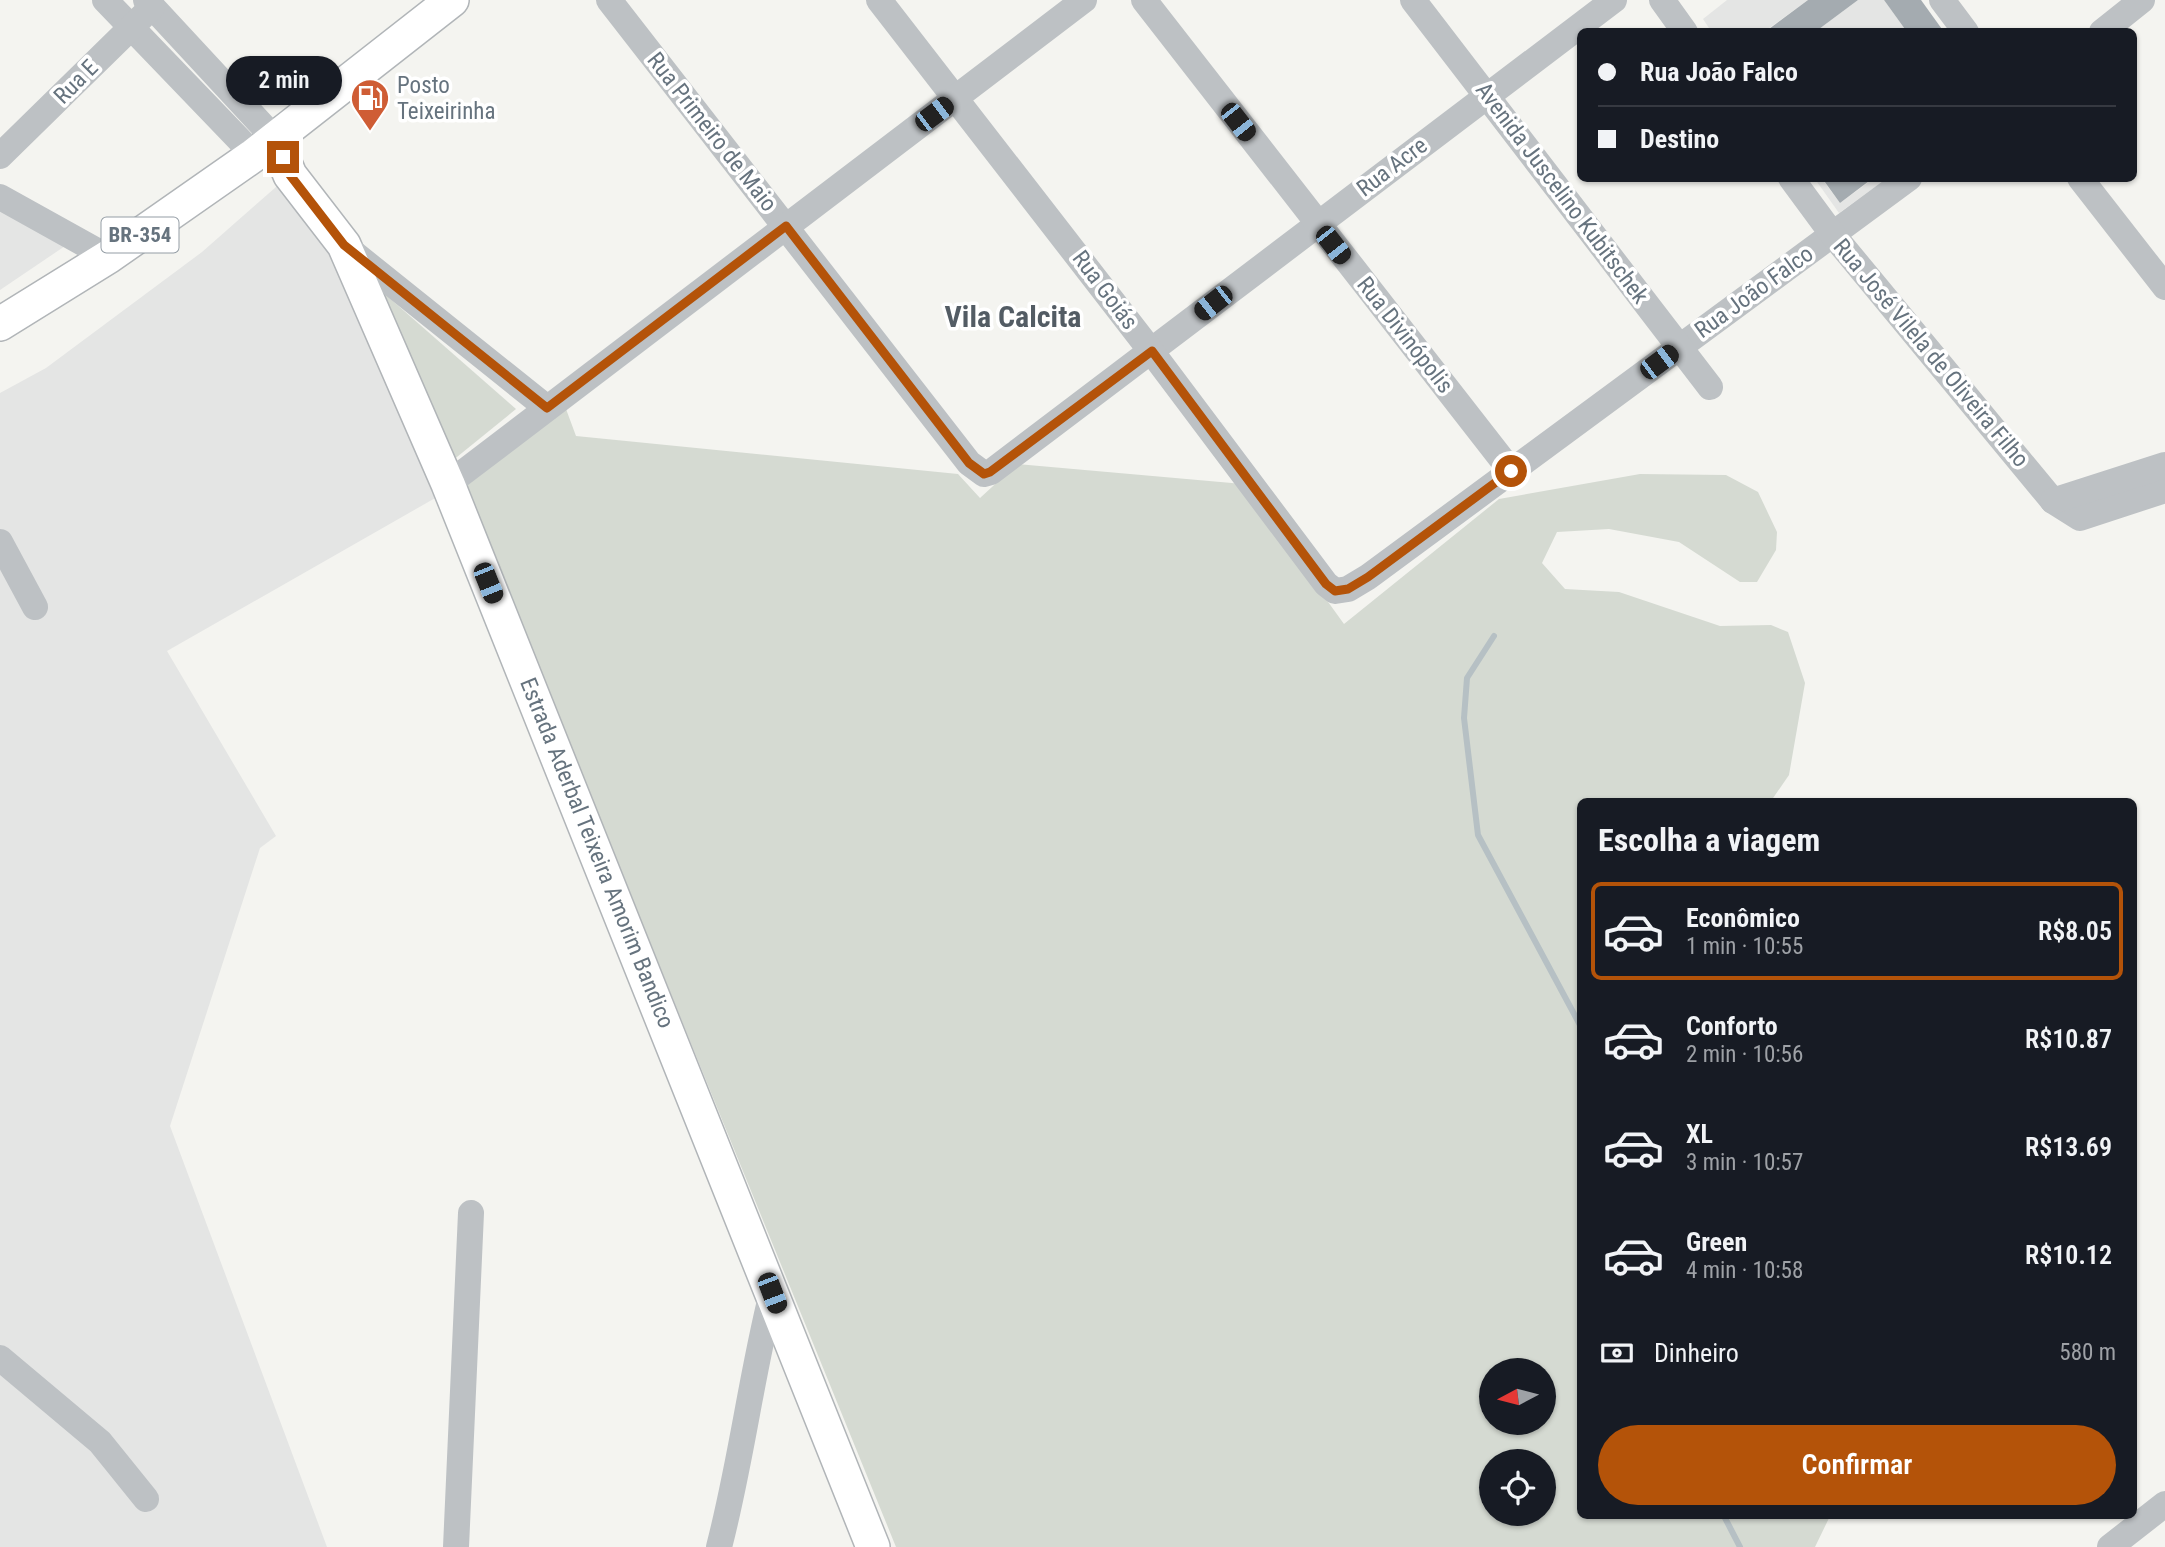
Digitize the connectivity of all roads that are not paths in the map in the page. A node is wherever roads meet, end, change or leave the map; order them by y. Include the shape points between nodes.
1 (105, 0) edge
2 (452, 0) edge
3 (609, 0) edge
4 (879, 0) edge
5 (1084, 0) edge
6 (1144, 0) edge
7 (1413, 0) edge
8 (1614, 0) edge
9 (1662, 0) edge
10 (1941, 0) edge
11 (2143, 0) edge
12 (149, 3) edge
13 (132, 27) junction
14 (1682, 28) edge
15 (1963, 28) edge
16 (2107, 28) edge
17 (1488, 95) junction
18 (956, 98) junction
19 (265, 147) junction
20 (0, 156) edge
21 (1794, 182) edge
22 (1904, 182) edge
23 (2083, 182) edge
24 (0, 197) edge
25 (1317, 224) junction
26 (786, 226) junction
27 (1833, 236) junction
28 (344, 245) junction
29 (108, 257) junction
30 (2165, 287) edge
31 (0, 324) edge
32 (1680, 346) junction
33 (1152, 351) junction
34 (1710, 387) dead end
35 (547, 408) junction
36 (969, 463) joint
37 (2165, 465) edge
38 (1511, 471) junction
39 (448, 484) junction
40 (2165, 490) edge
41 (2053, 500) junction
42 (0, 542) edge
43 (1326, 584) joint
44 (35, 607) dead end
45 (471, 1213) dead end
46 (772, 1293) junction
47 (0, 1357) edge
48 (146, 1499) dead end
49 (2165, 1504) edge
50 (456, 1547) edge
51 (719, 1547) edge
52 (873, 1547) edge
53 (2110, 1547) edge

1 - 13 street
2 - 19 main road, BR-354
3 - 26 street, Rua Primeiro de Maio
4 - 18 street, Rua Goiás
5 - 18 street
6 - 25 street, Rua Divinópolis
7 - 17 street, Avenida Juscelino Kubitschek
8 - 17 street, Rua Acre
9 - 14 street
10 - 15 street
11 - 16 street
12 - 13 street, Rua E
12 - 19 street
13 - 19 street
13 - 20 street, Rua E
17 - 25 street, Rua Acre
17 - 32 street, Avenida Juscelino Kubitschek
18 - 26 street
18 - 33 street, Rua Goiás
19 - 28 main road, Estrada Aderbal Teixeira Amorim Bandico
19 - 29 main road, BR-354
21 - 27 street, Rua José Vilela de Oliveira Filho
22 - 27 street, Rua João Falco
23 - 30 street
24 - 29 street
25 - 33 street, Rua Acre
25 - 38 street, Rua Divinópolis
26 - 35 street
26 - 36 street, Rua Primeiro de Maio
27 - 32 street, Rua João Falco
27 - 41 street, Rua José Vilela de Oliveira Filho
28 - 35 street
28 - 39 main road, Estrada Aderbal Teixeira Amorim Bandico
29 - 31 main road, BR-354
32 - 34 street, Avenida Juscelino Kubitschek
32 - 38 street, Rua João Falco
33 - 36 street, Rua Acre via 990,472 980,472
33 - 43 street, Rua Goiás
35 - 39 street
37 - 41 street
38 - 43 street, Rua João Falco via 1348,589 1335,591
39 - 46 main road, Estrada Aderbal Teixeira Amorim Bandico
40 - 41 street, Rua José Vilela de Oliveira Filho via 2080,518
42 - 44 street
45 - 50 street
46 - 51 street
46 - 52 main road, Estrada Aderbal Teixeira Amorim Bandico
47 - 48 street via 100,1442
49 - 53 street

